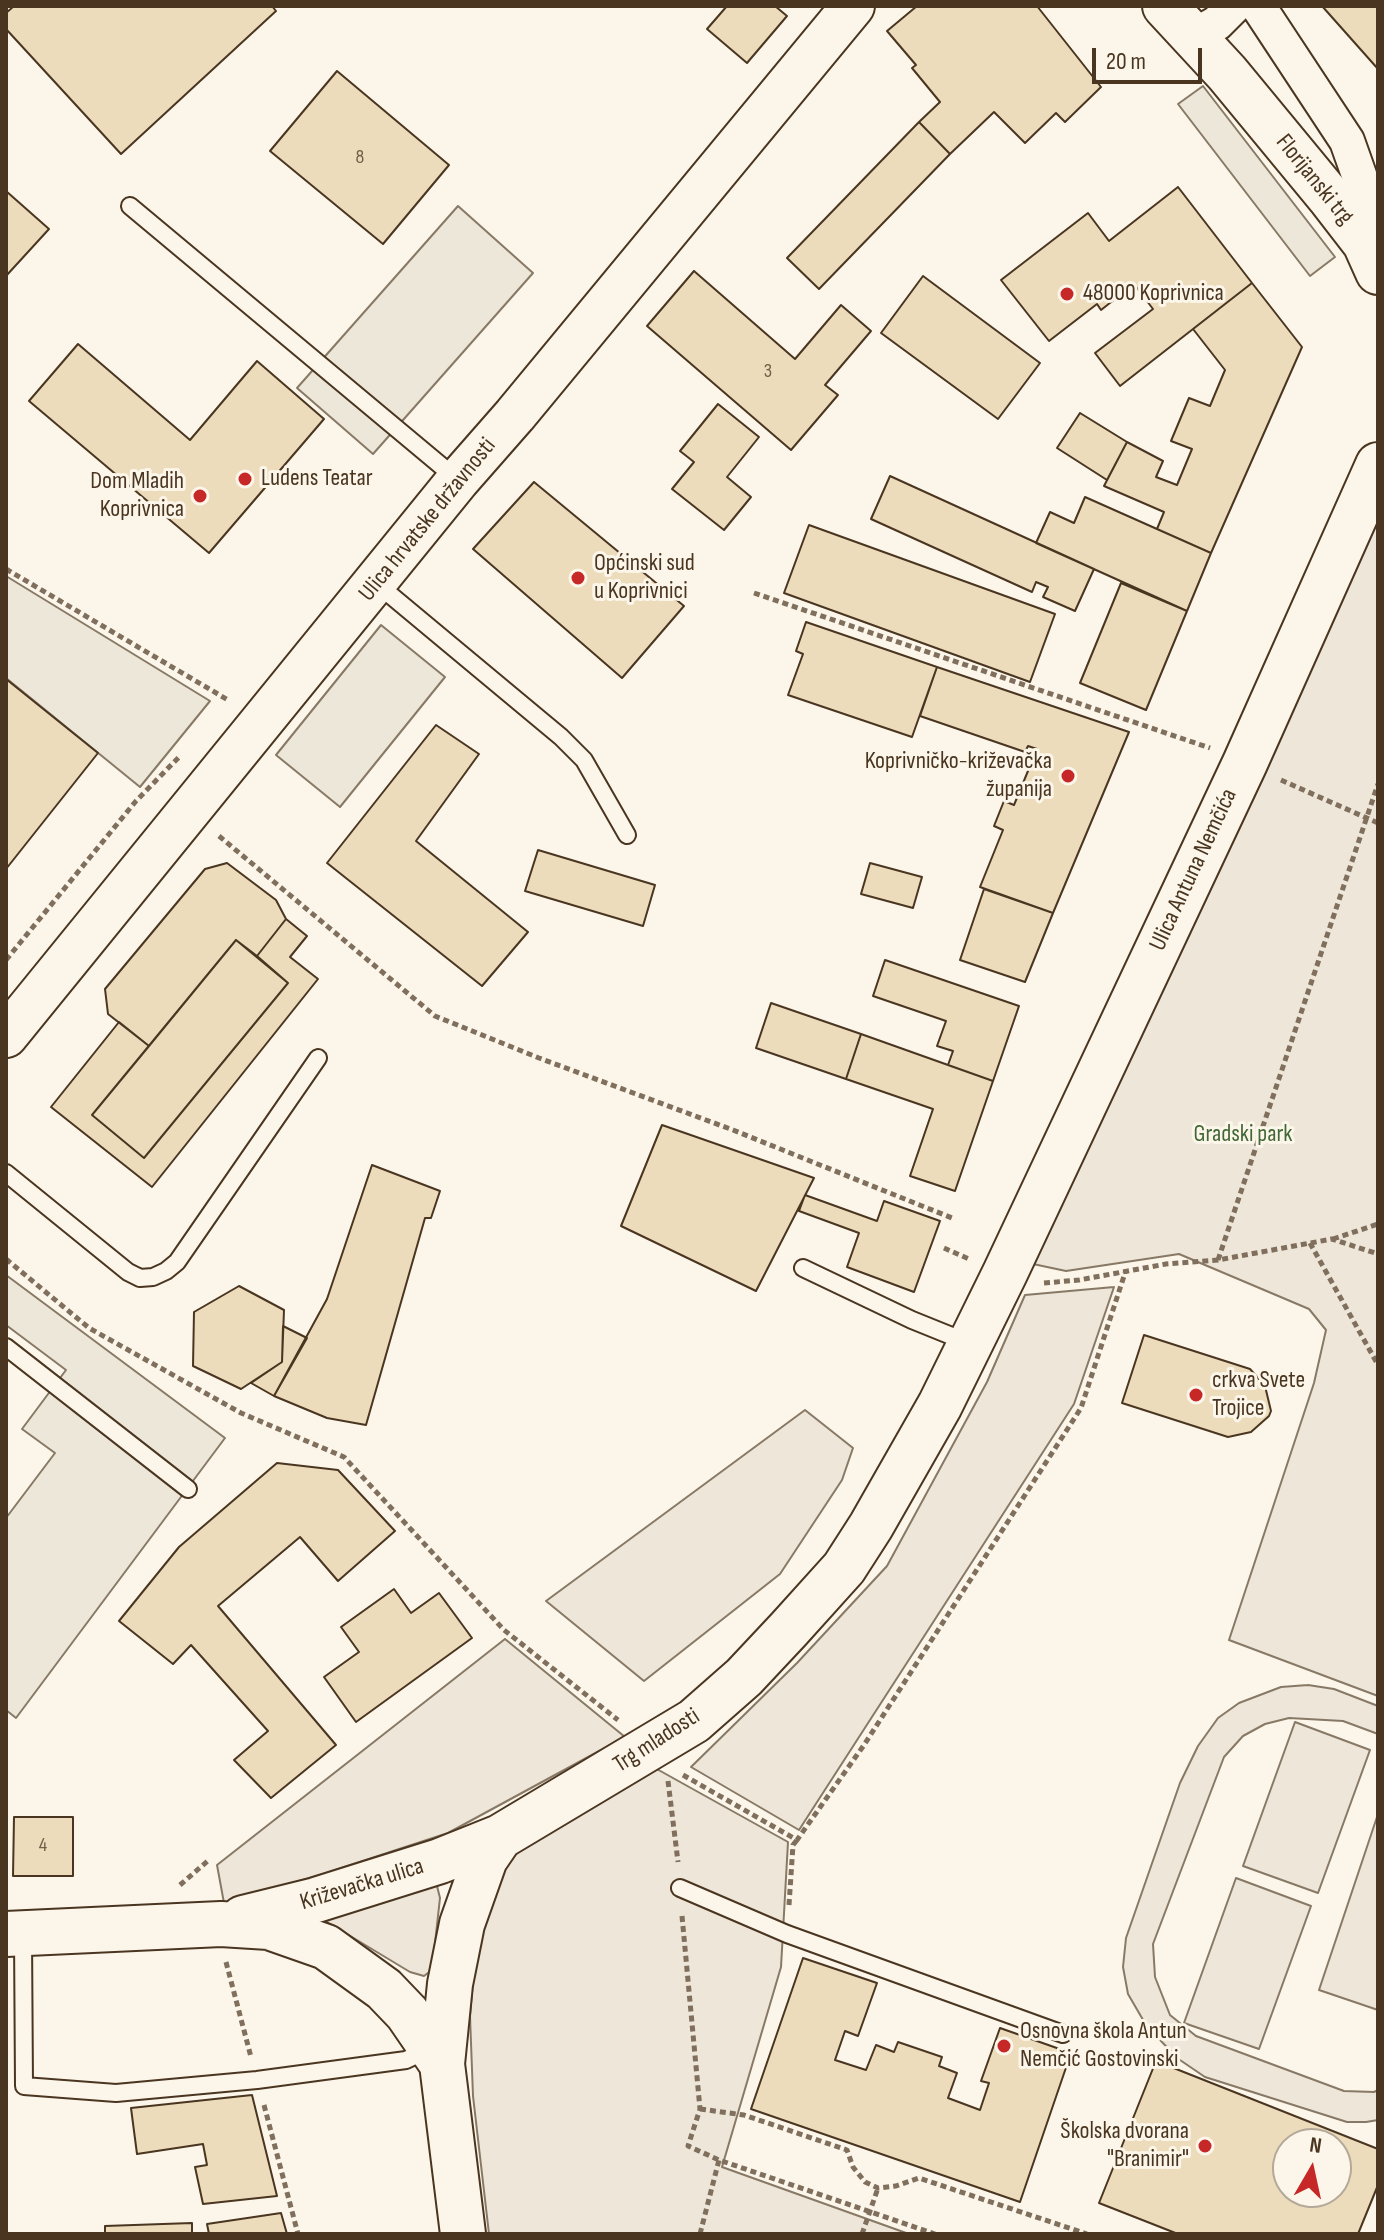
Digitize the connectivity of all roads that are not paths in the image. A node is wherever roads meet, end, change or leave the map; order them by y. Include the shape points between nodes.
1 (853, 6) edge
2 (1234, 6) edge
3 (1258, 6) edge
4 (1179, 21) edge
5 (130, 206) dead end
6 (1376, 259) edge
7 (1378, 465) edge
8 (458, 480) junction
9 (376, 583) junction
10 (627, 835) dead end
11 (6, 1036) edge
12 (318, 1058) dead end
13 (6, 1173) edge
14 (803, 1268) dead end
15 (1005, 1272) joint
16 (971, 1344) junction
17 (6, 1347) edge
18 (188, 1489) dead end
19 (500, 1837) junction
20 (680, 1888) road end
21 (221, 1924) junction
22 (14, 1934) edge
23 (1063, 2034) dead end
24 (437, 2056) junction
25 (463, 2234) edge

1 - 8 street, Ulica hrvatske državnosti
2 - 4 street via 1217,23
3 - 6 street, Florijanski trg via 1347,141 1364,189
4 - 6 main road, Florijanski trg
5 - 8 lane
7 - 15 main road, Ulica Antuna Nemčića via 1245,763
8 - 9 street, Ulica hrvatske državnosti
9 - 10 lane via 584,760
9 - 11 street, Ulica hrvatske državnosti
12 - 13 lane via 177,1262 153,1277 128,1272
14 - 16 lane
15 - 16 main road, Trg mladosti
16 - 19 main road, Trg mladosti via 844,1568 753,1667 694,1721
17 - 18 lane
19 - 21 main road, Križevačka ulica via 330,1896
19 - 24 main road, Trg mladosti via 485,1859 462,1924
20 - 23 lane via 787,1934
21 - 22 main road, Križevačka ulica
21 - 24 main road, Križevačka ulica via 269,1927 326,1947 384,1989
22 - 24 lane via 24,2086 116,2093
24 - 25 main road, Trg mladosti

